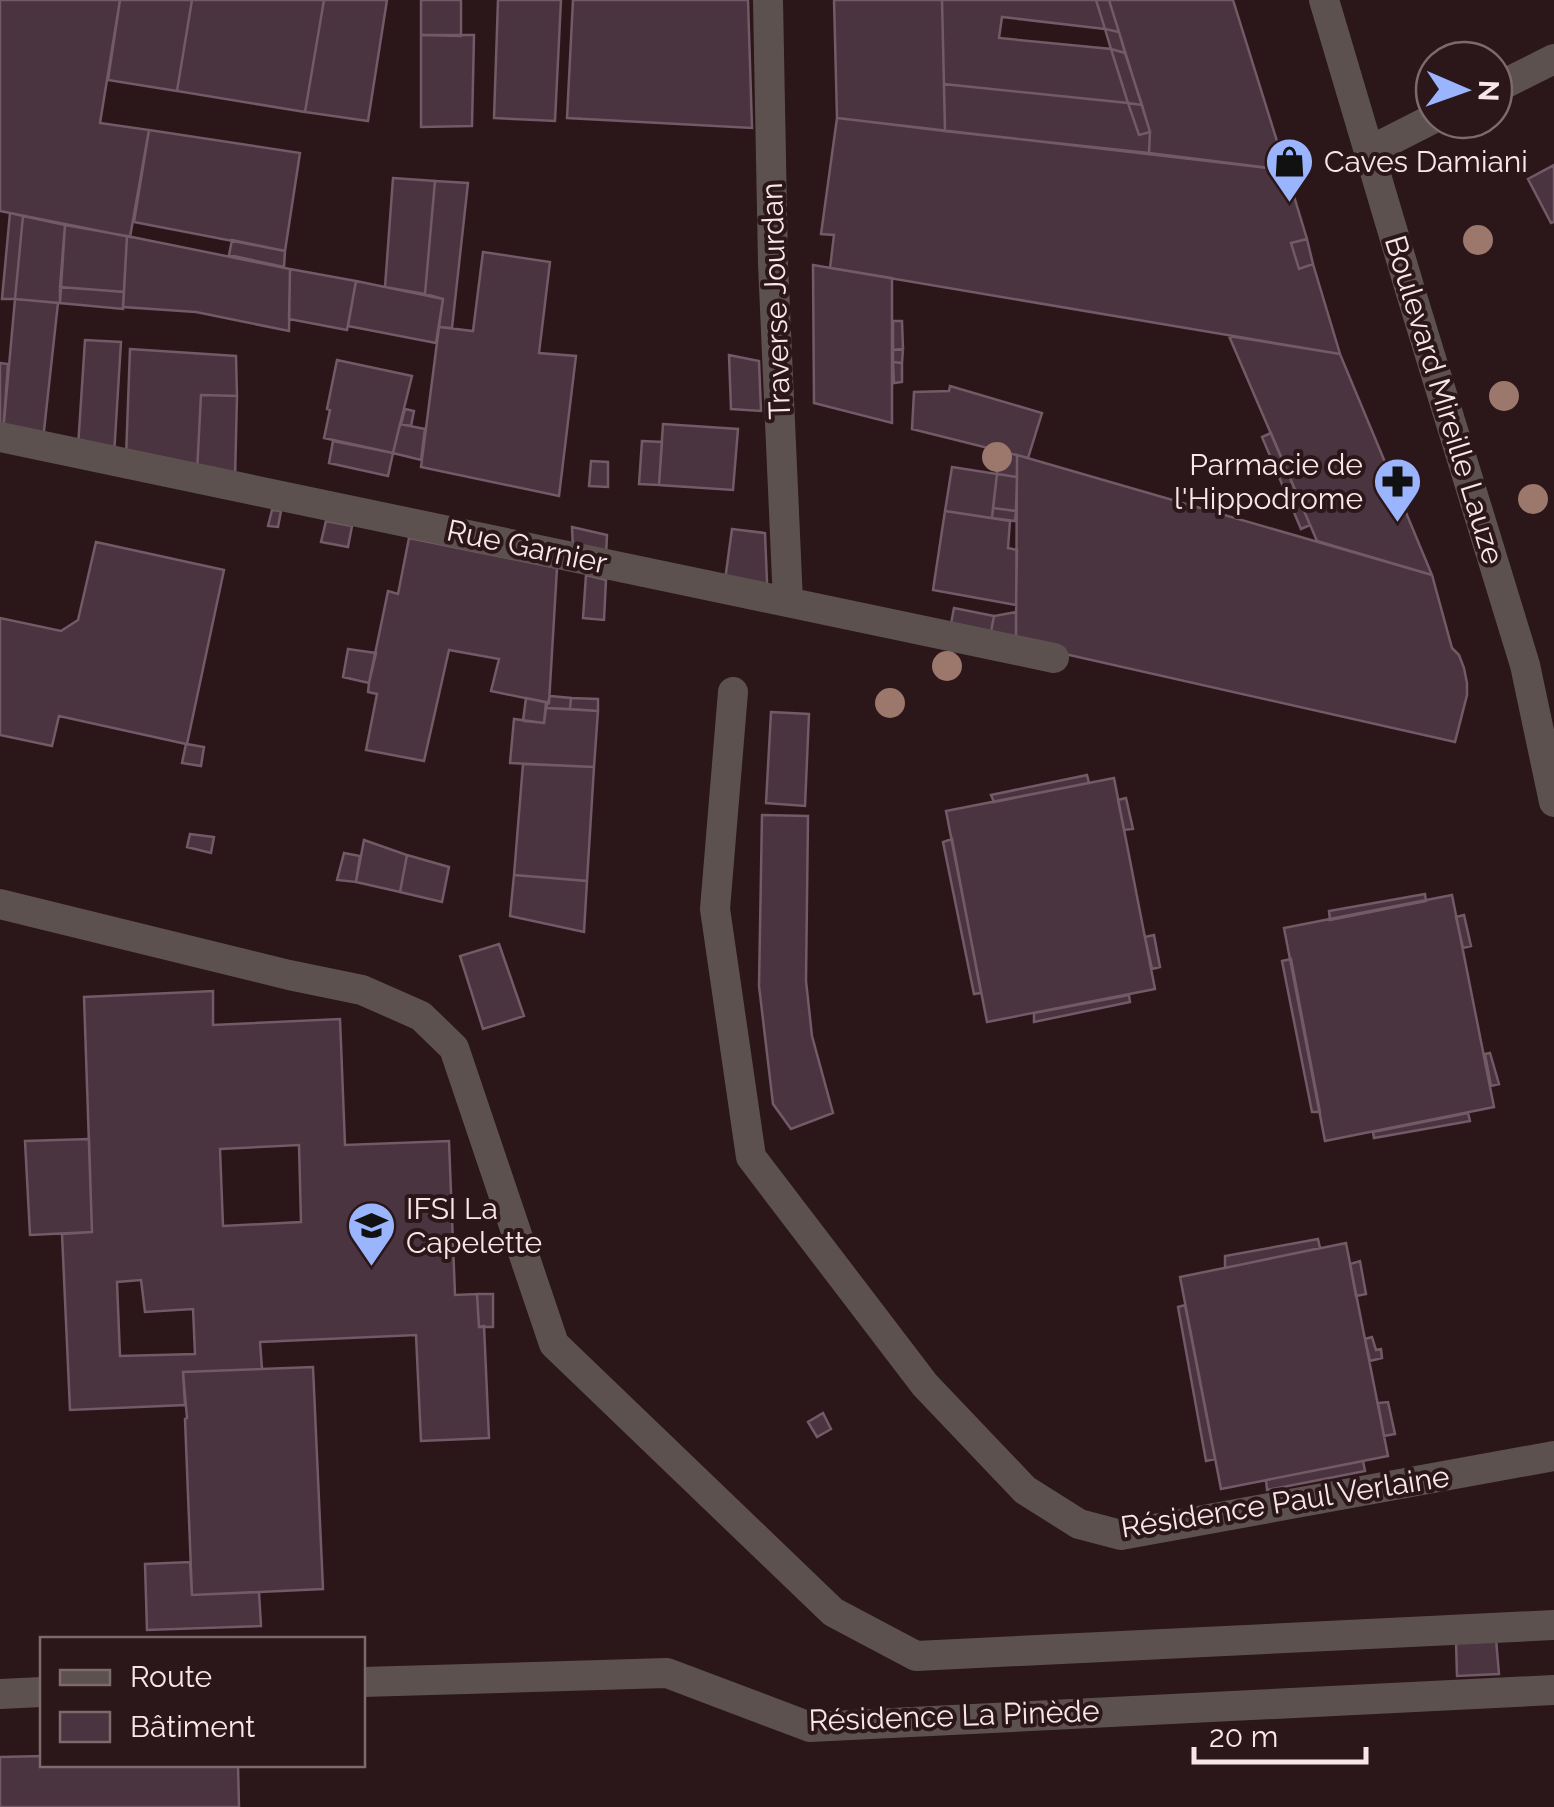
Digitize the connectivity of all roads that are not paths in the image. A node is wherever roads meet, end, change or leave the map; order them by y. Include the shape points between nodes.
1 (768, 0) edge
2 (1324, 0) edge
3 (1554, 59) edge
4 (1514, 79) edge
5 (1414, 128) edge
6 (1370, 150) junction
7 (0, 437) edge
8 (788, 602) junction
9 (1054, 658) dead end
10 (732, 692) dead end
11 (1554, 802) edge
12 (0, 904) edge
13 (1554, 1456) edge
14 (1554, 1624) edge
15 (365, 1682) edge
16 (1554, 1690) edge
17 (40, 1692) edge
18 (0, 1694) edge

1 - 8 street, Traverse Jourdan
2 - 6 street, Boulevard Mireille Lauze
3 - 4 street
5 - 6 street
6 - 11 street, Boulevard Mireille Lauze via 1525,665
7 - 8 street, Rue Garnier
8 - 9 street, Rue Garnier
10 - 13 street, Résidence Paul Verlaine via 715,909 751,1157 925,1385 1025,1490 1078,1524 1120,1535
12 - 14 street via 362,990 421,1016 454,1048 554,1344 834,1612 916,1656
15 - 16 street, Résidence La Pinède via 668,1673 810,1726
17 - 18 street

